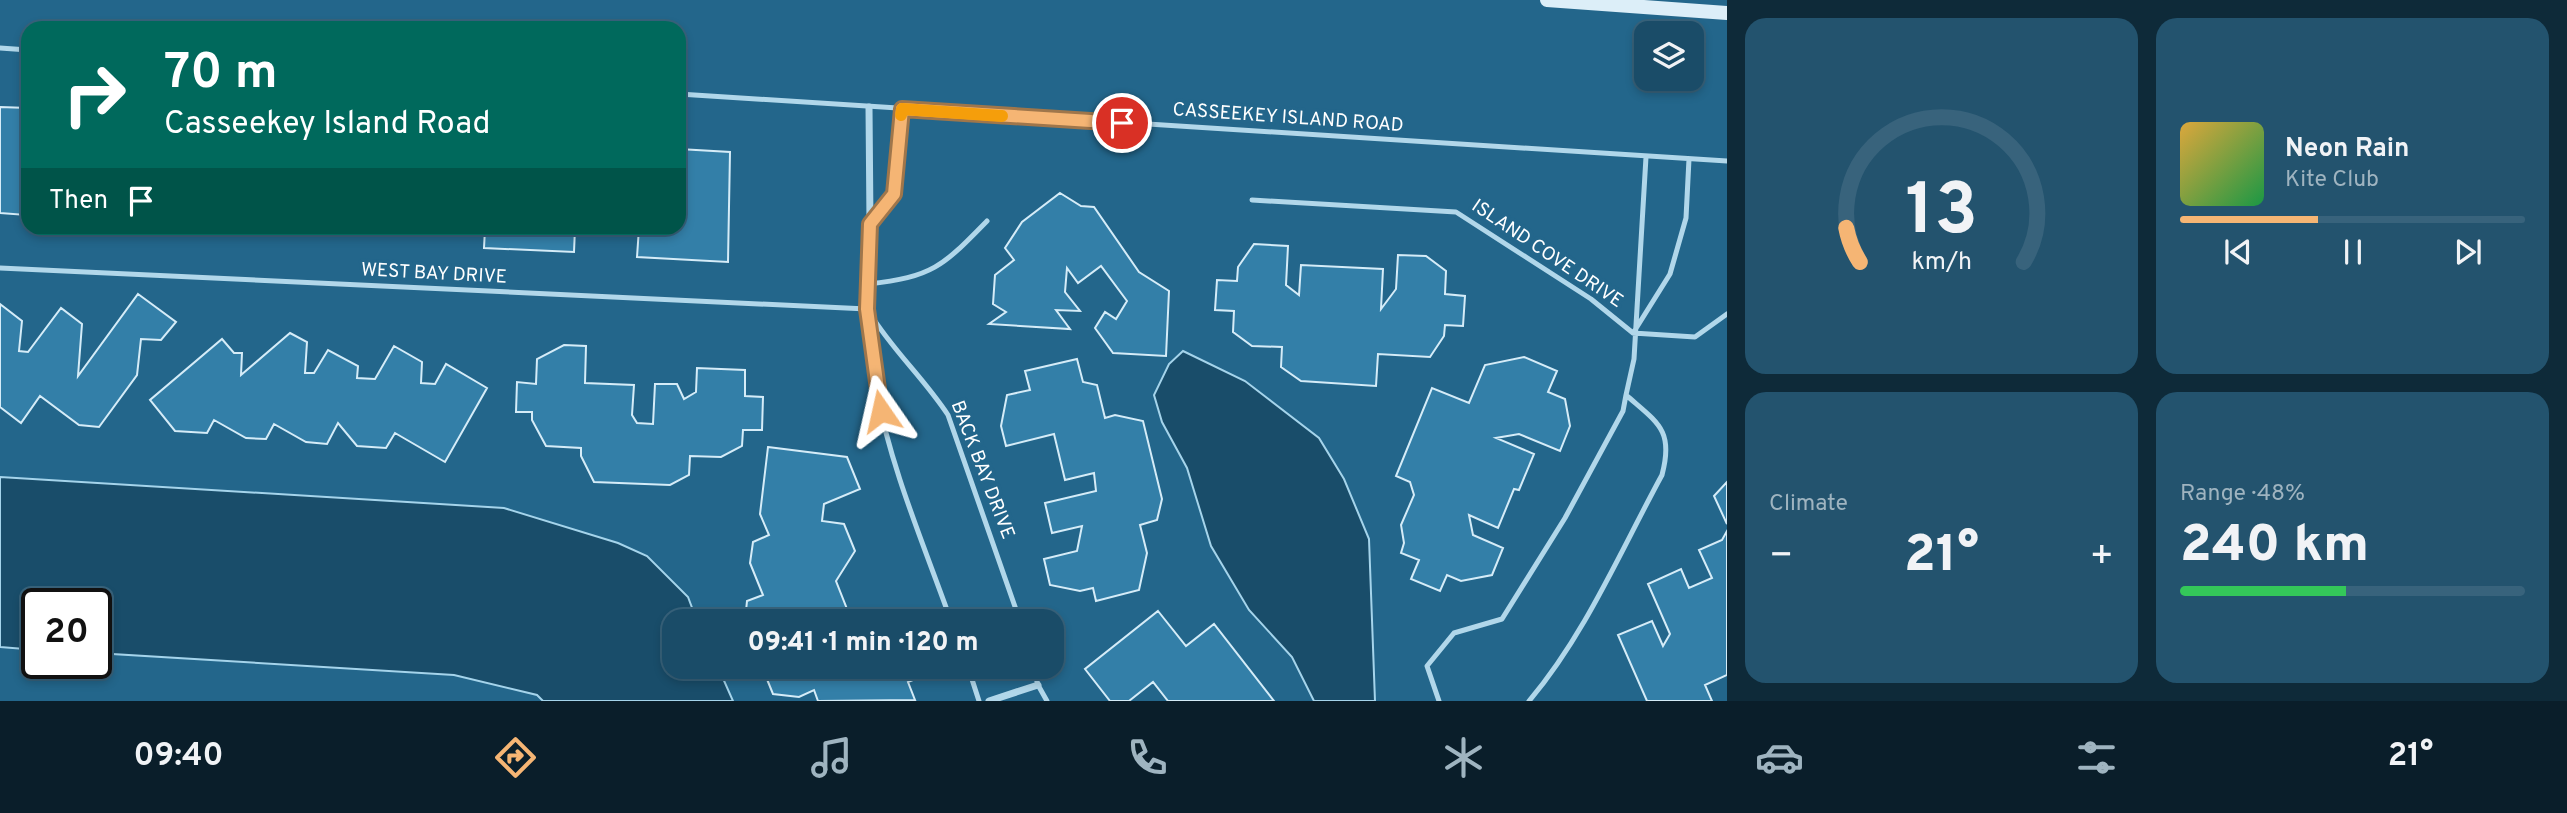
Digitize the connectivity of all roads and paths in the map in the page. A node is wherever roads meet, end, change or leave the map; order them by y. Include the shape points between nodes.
1 (1547, 0) edge
2 (1689, 5) edge
3 (1727, 13) edge
4 (0, 48) edge
5 (21, 50) edge
6 (686, 94) edge
7 (869, 107) junction
8 (902, 109) junction
9 (1646, 157) junction
10 (1689, 159) junction
11 (1727, 161) edge
12 (1252, 200) dead end
13 (987, 221) dead end
14 (870, 224) junction
15 (0, 268) edge
16 (868, 284) junction
17 (867, 309) junction
18 (1727, 314) edge
19 (1633, 333) junction
20 (1626, 395) junction
21 (947, 609) edge
22 (1016, 609) edge
23 (972, 679) edge
24 (1036, 679) edge
25 (1038, 685) junction
26 (979, 701) edge
27 (989, 701) edge
28 (1047, 701) edge
29 (1439, 701) edge
30 (1529, 701) edge

1 - 2 main road
2 - 3 main road
4 - 5 lane
6 - 7 lane, CASSEEKEY ISLAND ROAD
7 - 8 lane, CASSEEKEY ISLAND ROAD
7 - 14 street
8 - 9 lane, CASSEEKEY ISLAND ROAD
8 - 14 street via 894,194
9 - 10 lane, CASSEEKEY ISLAND ROAD
9 - 19 lane
10 - 11 lane, CASSEEKEY ISLAND ROAD
10 - 19 lane via 1686,218 1670,274
12 - 19 lane, ISLAND COVE DRIVE via 1455,212 1591,299
13 - 16 lane via 947,262 909,279
14 - 16 lane
15 - 17 lane, WEST BAY DRIVE
16 - 17 lane
17 - 21 lane via 876,388 892,458
17 - 22 lane, BACK BAY DRIVE via 889,344 948,415
18 - 19 lane, ISLAND COVE DRIVE via 1695,337
19 - 20 lane via 1634,359
20 - 29 lane via 1623,411 1565,518 1502,619 1454,633 1427,666
20 - 30 lane via 1662,426 1669,449 1662,475 1583,621
23 - 26 lane
24 - 25 lane
25 - 27 street
25 - 28 lane

